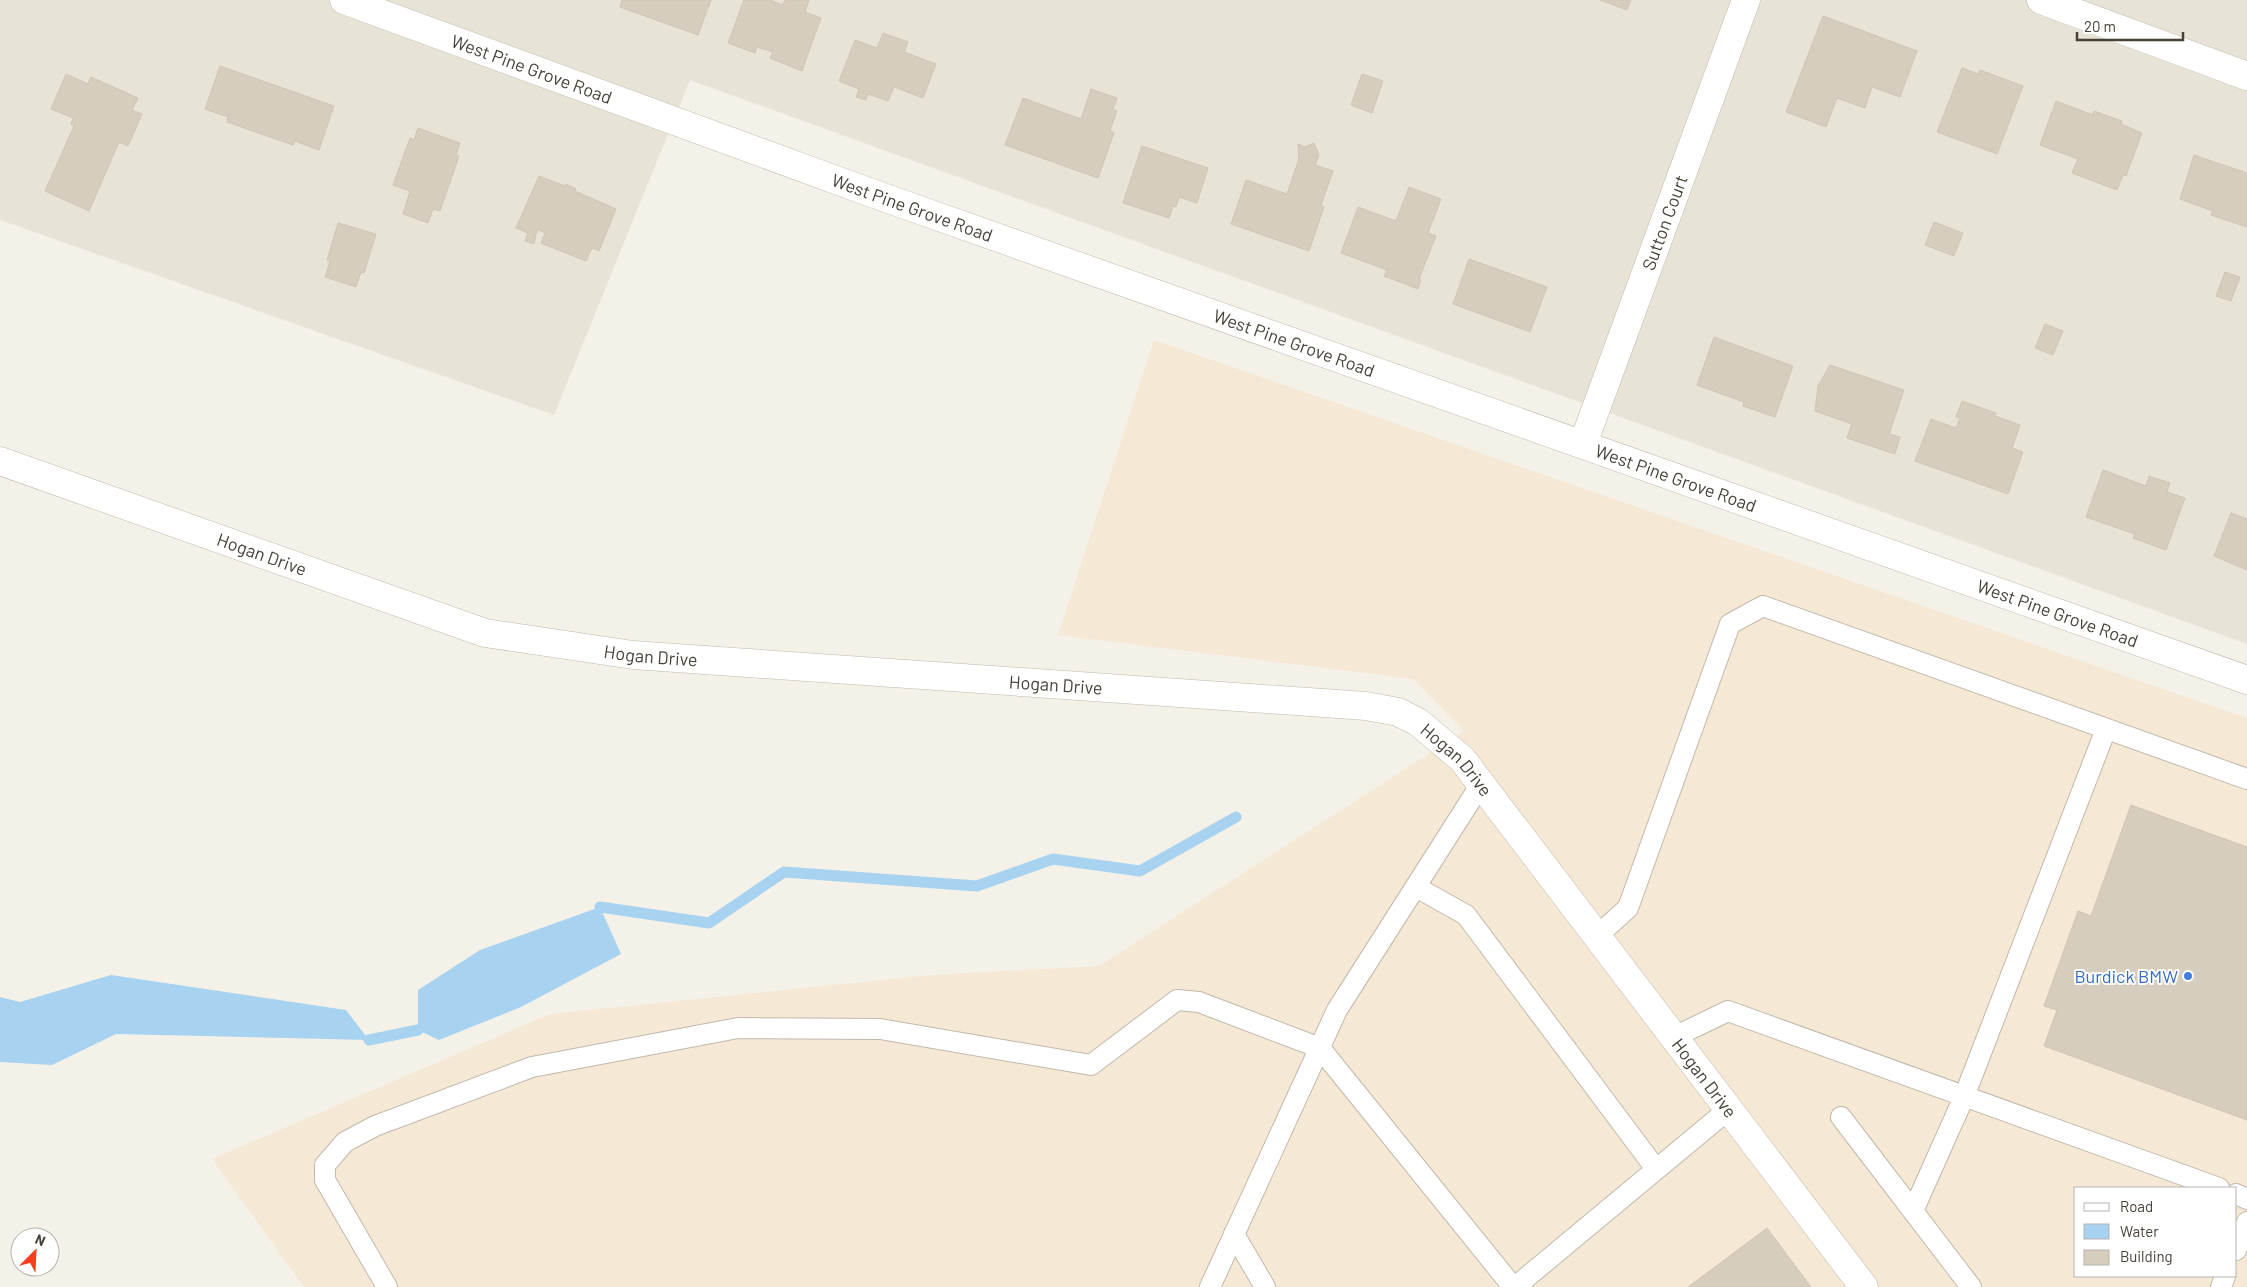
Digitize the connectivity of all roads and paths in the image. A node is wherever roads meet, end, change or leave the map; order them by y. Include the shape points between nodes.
1 (344, 0) edge
2 (1746, 0) edge
3 (2041, 0) edge
4 (2247, 76) edge
5 (1583, 444) junction
6 (0, 461) edge
7 (2247, 680) edge
8 (2106, 729) junction
9 (2247, 779) edge
10 (1481, 784) junction
11 (1416, 887) junction
12 (1597, 936) junction
13 (1674, 1037) junction
14 (1320, 1048) junction
15 (1964, 1097) junction
16 (1729, 1109) junction
17 (1841, 1117) dead end
18 (1656, 1169) junction
19 (2216, 1187) edge
20 (1913, 1211) junction
21 (2247, 1222) edge
22 (1234, 1234) junction
23 (2237, 1247) edge
24 (387, 1287) edge
25 (1210, 1287) edge
26 (1266, 1287) edge
27 (1514, 1287) edge
28 (1864, 1287) edge
29 (1972, 1287) edge

1 - 5 street, West Pine Grove Road via 875,194
2 - 5 street, Sutton Court
3 - 4 street
5 - 7 street, West Pine Grove Road
6 - 10 street, Hogan Drive via 485,633 633,655 1366,706 1398,712 1418,722 1462,759
8 - 9 lane
8 - 12 lane via 1763,606 1730,624 1628,908
8 - 15 lane
10 - 11 lane
10 - 12 street, Hogan Drive
11 - 14 lane via 1337,1010
11 - 18 lane via 1466,915
12 - 13 street, Hogan Drive
13 - 15 lane via 1728,1011
13 - 16 street, Hogan Drive
14 - 22 lane
14 - 24 lane via 1199,1002 1177,1000 1091,1065 880,1029 738,1028 532,1067 375,1126 345,1142 325,1165 325,1180
14 - 27 lane
15 - 19 lane
15 - 20 lane
16 - 18 lane
16 - 28 street, Hogan Drive
17 - 20 lane
18 - 27 lane
20 - 29 lane
21 - 23 lane
22 - 25 lane
22 - 26 lane

